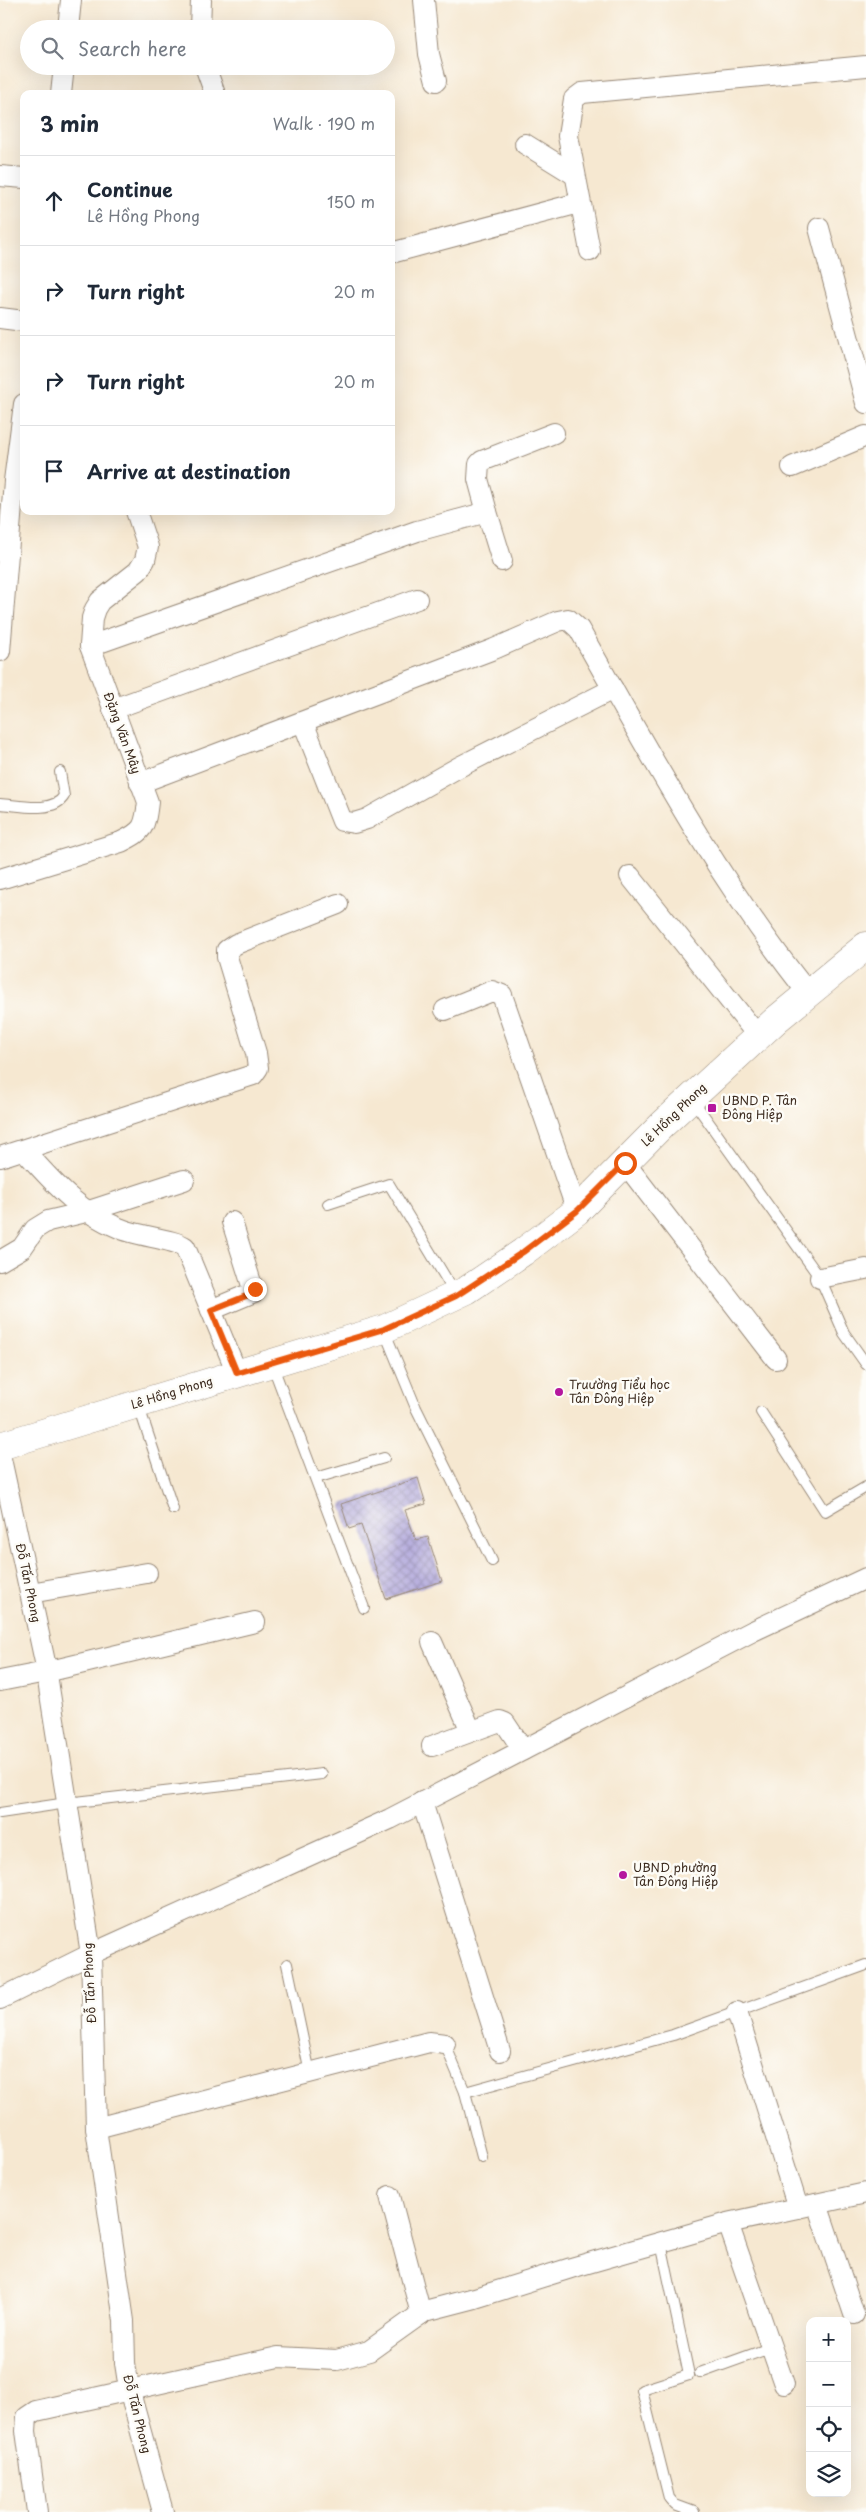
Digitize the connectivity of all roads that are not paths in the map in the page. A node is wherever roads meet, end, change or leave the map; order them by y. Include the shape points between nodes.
1 (71, 0) edge
2 (201, 0) edge
3 (424, 0) edge
4 (69, 20) edge
5 (200, 20) edge
6 (866, 66) edge
7 (63, 75) edge
8 (208, 75) edge
9 (436, 81) dead end
10 (61, 90) edge
11 (214, 90) edge
12 (525, 144) dead end
13 (0, 176) edge
14 (575, 176) junction
15 (20, 178) edge
16 (579, 203) junction
17 (819, 228) dead end
18 (395, 251) edge
19 (590, 251) dead end
20 (0, 318) edge
21 (20, 320) edge
22 (866, 403) edge
23 (20, 422) edge
24 (554, 433) dead end
25 (866, 436) edge
26 (792, 466) dead end
27 (7, 482) edge
28 (487, 512) junction
29 (137, 515) edge
30 (502, 561) dead end
31 (417, 599) dead end
32 (90, 646) junction
33 (0, 651) edge
34 (613, 689) junction
35 (113, 709) junction
36 (303, 722) junction
37 (60, 772) dead end
38 (140, 783) junction
39 (0, 804) edge
40 (630, 876) dead end
41 (0, 879) edge
42 (338, 904) dead end
43 (866, 946) edge
44 (808, 993) junction
45 (445, 1010) dead end
46 (758, 1036) junction
47 (692, 1098) junction
48 (24, 1150) junction
49 (0, 1157) edge
50 (625, 1163) junction
51 (184, 1180) dead end
52 (328, 1204) dead end
53 (577, 1211) junction
54 (86, 1212) junction
55 (232, 1222) dead end
56 (0, 1261) edge
57 (866, 1269) edge
58 (820, 1278) junction
59 (456, 1296) junction
60 (211, 1310) junction
61 (384, 1329) junction
62 (776, 1359) dead end
63 (272, 1363) junction
64 (866, 1364) edge
65 (237, 1373) junction
66 (137, 1404) junction
67 (761, 1412) dead end
68 (0, 1446) edge
69 (0, 1454) edge
70 (384, 1458) dead end
71 (316, 1478) junction
72 (866, 1487) edge
73 (174, 1509) dead end
74 (492, 1561) dead end
75 (147, 1573) dead end
76 (866, 1578) edge
77 (30, 1593) junction
78 (364, 1608) dead end
79 (254, 1622) dead end
80 (432, 1642) dead end
81 (46, 1672) junction
82 (0, 1681) edge
83 (471, 1731) junction
84 (432, 1746) dead end
85 (523, 1750) junction
86 (322, 1774) dead end
87 (422, 1802) junction
88 (67, 1803) junction
89 (0, 1813) edge
90 (91, 1954) junction
91 (287, 1964) dead end
92 (866, 1965) edge
93 (0, 1999) edge
94 (737, 2012) junction
95 (445, 2044) joint
96 (500, 2051) dead end
97 (310, 2073) junction
98 (465, 2092) junction
99 (96, 2128) junction
100 (482, 2157) dead end
101 (866, 2193) edge
102 (390, 2196) dead end
103 (807, 2206) junction
104 (728, 2223) junction
105 (661, 2243) junction
106 (421, 2314) junction
107 (854, 2314) dead end
108 (770, 2348) junction
109 (700, 2373) dead end
110 (784, 2384) dead end
111 (128, 2389) junction
112 (37, 2512) edge
113 (163, 2512) edge
114 (694, 2512) edge

1 - 4 street
2 - 5 street
3 - 9 street
6 - 14 street via 582,92 574,99 568,124
7 - 10 street
8 - 11 street
12 - 14 street
13 - 15 street
14 - 16 street
16 - 18 street
16 - 19 street
17 - 22 street
20 - 21 street
23 - 27 street
24 - 28 street via 479,464 478,479
25 - 26 street
27 - 33 street
28 - 30 street
28 - 32 street via 417,531
29 - 32 street, Đặng Văn Mây via 148,547 144,560 138,571 100,601 92,618
31 - 35 street
32 - 35 street, Đặng Văn Mây
34 - 36 street via 579,629 568,620 558,621
34 - 36 street via 354,823 342,821
34 - 44 street via 686,817 781,960
35 - 38 street, Đặng Văn Mây
36 - 38 street
37 - 39 lane via 64,796 56,804 36,807
38 - 41 street, Đặng Văn Mây via 148,802 146,819 139,833 121,842
40 - 46 street
42 - 48 street via 227,950 256,1053 258,1068 253,1075
43 - 44 main road, Lê Hồng Phong
44 - 46 main road, Lê Hồng Phong
45 - 53 street via 492,991 502,995
46 - 47 main road, Lê Hồng Phong
47 - 50 main road, Lê Hồng Phong
47 - 58 lane
48 - 49 street
48 - 54 street
50 - 53 main road, Lê Hồng Phong
50 - 62 street
51 - 54 street
52 - 59 lane via 389,1184
53 - 59 main road, Lê Hồng Phong via 504,1266
54 - 56 street via 40,1224 22,1248
54 - 60 street via 142,1236 178,1241 185,1247
55 - 60 street via 254,1292
57 - 58 street
58 - 64 lane via 844,1333
59 - 61 main road, Lê Hồng Phong
60 - 65 street
61 - 63 main road, Lê Hồng Phong
61 - 74 lane via 416,1408
63 - 65 main road, Lê Hồng Phong
63 - 71 lane
65 - 66 main road, Lê Hồng Phong
66 - 68 main road, Lê Hồng Phong
66 - 73 lane
67 - 72 lane via 825,1511
69 - 77 street, Đỗ Tấn Phong
70 - 71 lane
71 - 78 lane
75 - 77 street
76 - 85 street via 754,1631
77 - 81 street, Đỗ Tấn Phong
79 - 81 street
80 - 83 street
81 - 82 street
81 - 88 street, Đỗ Tấn Phong
83 - 84 street
83 - 85 street via 500,1721 505,1723
85 - 87 street
86 - 88 lane
87 - 90 street
87 - 96 street
88 - 89 lane
88 - 90 street, Đỗ Tấn Phong
90 - 93 street
90 - 99 street, Đỗ Tấn Phong
91 - 97 lane
92 - 94 lane
94 - 98 lane via 673,2035
94 - 103 street
95 - 97 street via 429,2042
95 - 98 lane
97 - 99 street
98 - 100 lane
99 - 111 street, Đỗ Tấn Phong via 124,2321
101 - 103 street
102 - 106 street
103 - 104 street
103 - 107 street
104 - 105 street
104 - 108 street
105 - 106 street
105 - 114 lane via 689,2375 642,2390 669,2498 675,2505
106 - 111 street via 369,2351 336,2360 278,2357
108 - 109 lane
108 - 110 street
111 - 112 street via 36,2410 27,2417
111 - 113 street, Đỗ Tấn Phong

